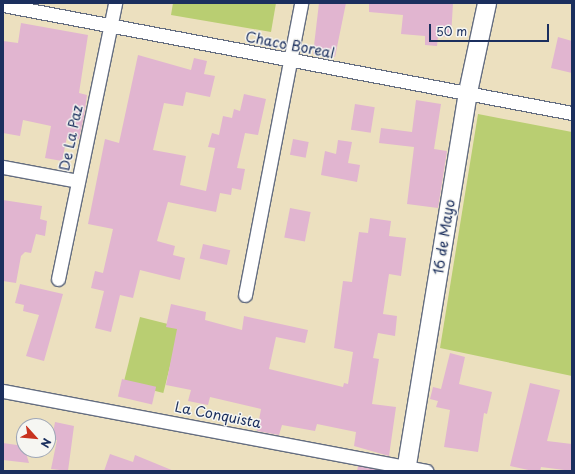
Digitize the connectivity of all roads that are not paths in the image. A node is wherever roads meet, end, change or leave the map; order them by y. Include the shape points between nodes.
1 (115, 3) edge
2 (301, 3) edge
3 (487, 3) edge
4 (3, 5) edge
5 (110, 25) junction
6 (291, 62) junction
7 (468, 92) junction
8 (572, 113) edge
9 (3, 168) edge
10 (78, 181) junction
11 (58, 279) dead end
12 (245, 295) dead end
13 (3, 391) edge
14 (406, 469) edge
15 (427, 471) edge

1 - 5 street, De La Paz
2 - 6 street
3 - 7 street, 16 de Mayo
4 - 5 street, Chaco Boreal
5 - 6 street, Chaco Boreal
5 - 10 street, De La Paz
6 - 7 street, Chaco Boreal
6 - 12 street
7 - 8 street, Chaco Boreal
7 - 14 street, 16 de Mayo
9 - 10 street
10 - 11 street, De La Paz
13 - 14 street, La Conquista
14 - 15 street, La Conquista

